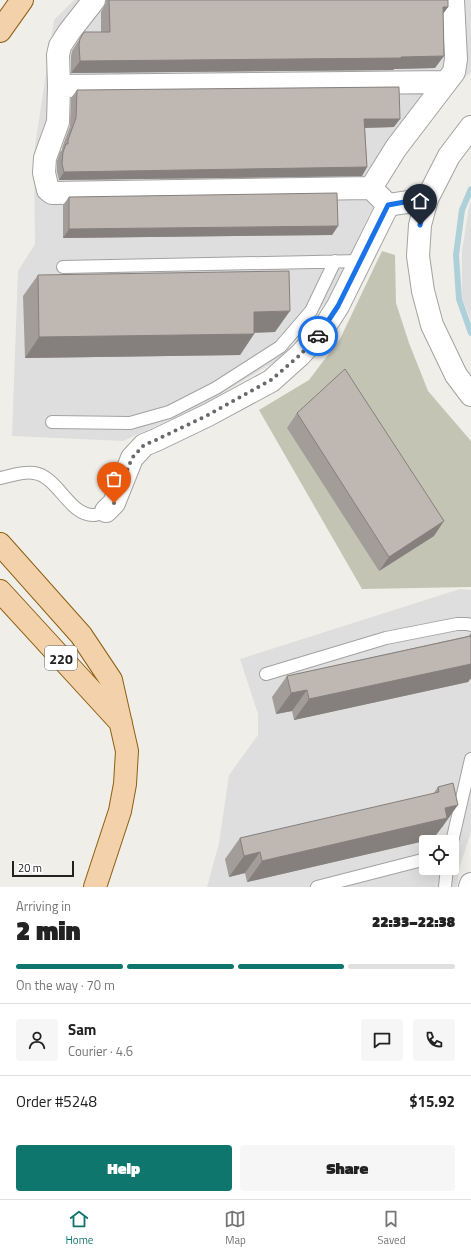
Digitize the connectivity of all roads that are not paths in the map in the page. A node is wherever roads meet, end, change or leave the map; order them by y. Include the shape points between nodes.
1 (22, 0) edge
2 (94, 0) edge
3 (453, 0) edge
4 (0, 31) edge
5 (446, 82) junction
6 (59, 86) junction
7 (471, 127) edge
8 (371, 188) junction
9 (427, 198) junction
10 (388, 205) junction
11 (361, 261) junction
12 (335, 262) junction
13 (63, 267) dead end
14 (471, 395) edge
15 (52, 422) dead end
16 (0, 478) edge
17 (106, 511) joint
18 (0, 544) edge
19 (0, 591) edge
20 (471, 625) edge
21 (266, 674) dead end
22 (121, 724) junction
23 (471, 759) edge
24 (454, 835) edge
25 (419, 861) edge
26 (446, 875) edge
27 (471, 884) edge
28 (95, 887) edge
29 (317, 887) edge
30 (445, 887) edge
31 (470, 887) edge

1 - 4 main road
2 - 6 street via 60,46
3 - 5 street via 456,63 454,72
5 - 6 street
5 - 8 street via 396,148
6 - 8 street via 58,122 45,158 44,172 46,185 52,193
7 - 9 street via 449,156
8 - 10 street
9 - 10 street
9 - 14 street via 420,225 418,256 424,291 432,325 456,375
10 - 11 street
11 - 12 lane
11 - 17 street via 338,306 300,355 271,380 208,415 144,445 132,458 114,503
12 - 13 lane
12 - 15 lane via 311,311 280,347 216,388 169,412 130,423
16 - 17 lane via 35,473 54,484 82,513 94,515
18 - 22 main road via 86,641 111,680
19 - 22 main road, 220
20 - 21 lane via 457,624 386,638
22 - 28 main road, 220 via 127,751 125,784 120,811
23 - 24 lane
25 - 29 lane
26 - 30 lane
27 - 31 street

